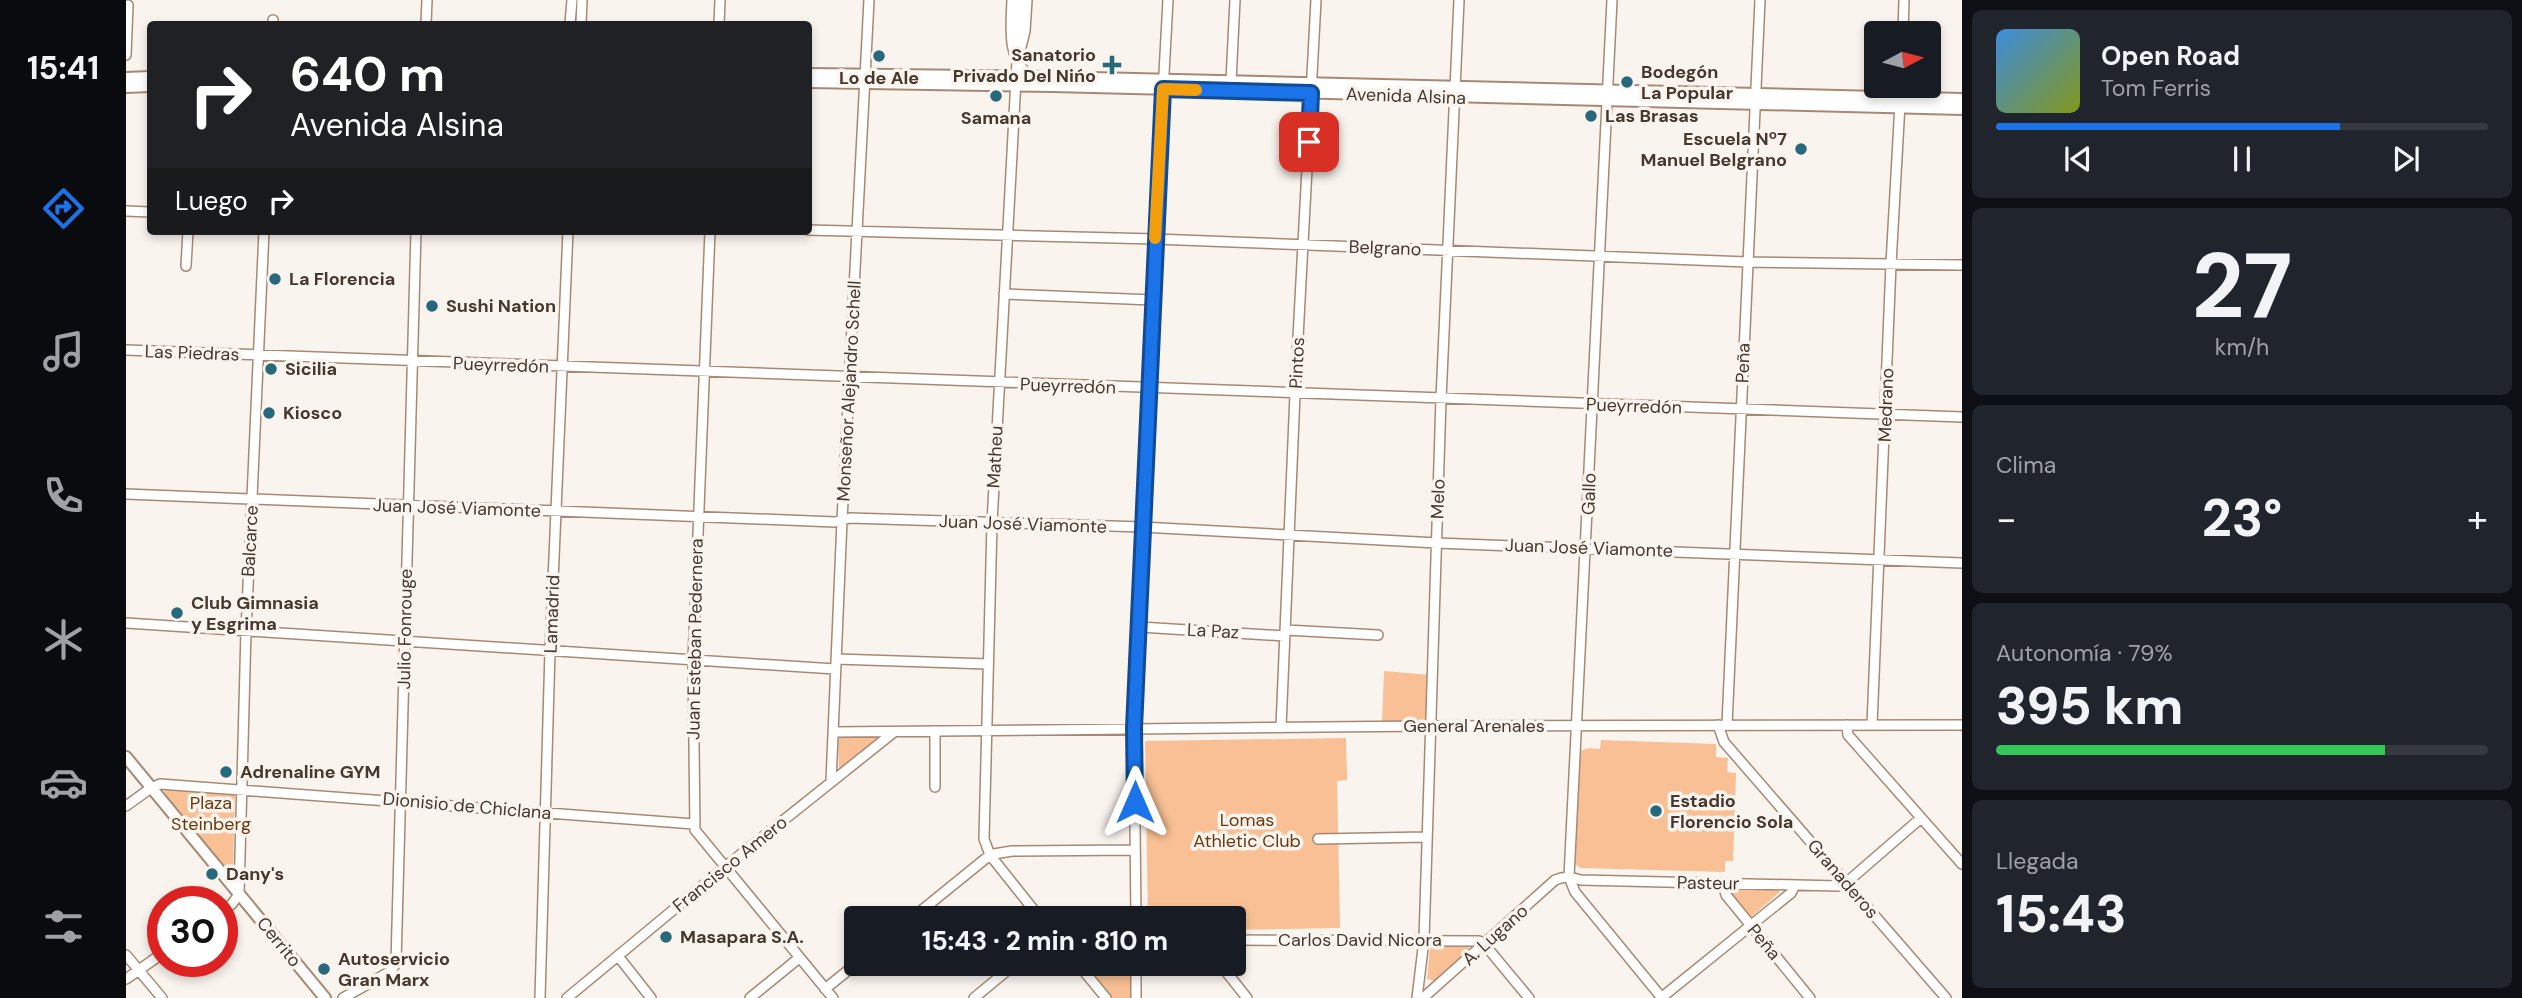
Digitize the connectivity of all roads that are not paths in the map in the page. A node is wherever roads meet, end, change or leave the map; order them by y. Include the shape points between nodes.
1 (427, 0) edge
2 (574, 0) edge
3 (582, 0) edge
4 (720, 0) edge
5 (869, 0) edge
6 (1012, 0) edge
7 (1018, 0) edge
8 (1027, 0) edge
9 (1168, 0) edge
10 (1235, 0) edge
11 (1315, 0) edge
12 (1459, 0) edge
13 (1612, 0) edge
14 (1760, 0) edge
15 (1904, 0) edge
16 (128, 5) dead end
17 (426, 21) edge
18 (573, 21) edge
19 (581, 21) edge
20 (719, 21) edge
21 (1903, 21) edge
22 (126, 55) edge
23 (1017, 61) junction
24 (812, 74) edge
25 (1002, 76) junction
26 (147, 77) edge
27 (1032, 77) junction
28 (126, 78) edge
29 (866, 79) junction
30 (1016, 81) junction
31 (1231, 81) junction
32 (812, 82) edge
33 (1163, 84) junction
34 (147, 86) edge
35 (126, 87) edge
36 (1311, 88) junction
37 (1455, 93) junction
38 (1608, 95) junction
39 (1864, 96) edge
40 (1755, 98) junction
41 (1900, 98) edge
42 (1910, 98) edge
43 (1941, 98) edge
44 (1962, 99) edge
45 (1962, 109) edge
46 (126, 211) edge
47 (147, 212) edge
48 (812, 230) edge
49 (857, 230) junction
50 (188, 235) edge
51 (264, 235) edge
52 (416, 235) edge
53 (568, 235) edge
54 (710, 235) edge
55 (1007, 236) junction
56 (1155, 239) junction
57 (1304, 245) junction
58 (1449, 251) junction
59 (1600, 256) junction
60 (1747, 262) junction
61 (1891, 264) junction
62 (1962, 265) edge
63 (186, 266) dead end
64 (1004, 294) junction
65 (1153, 300) junction
66 (126, 350) edge
67 (258, 355) junction
68 (413, 362) junction
69 (562, 367) junction
70 (704, 372) junction
71 (849, 378) junction
72 (999, 383) junction
73 (1148, 389) junction
74 (1295, 394) junction
75 (1441, 399) junction
76 (1593, 404) junction
77 (1741, 410) junction
78 (1885, 414) junction
79 (1962, 417) edge
80 (126, 494) edge
81 (252, 499) junction
82 (407, 507) junction
83 (556, 511) junction
84 (697, 517) junction
85 (842, 520) junction
86 (992, 523) junction
87 (1142, 527) junction
88 (1290, 535) junction
89 (1437, 543) junction
90 (1587, 549) junction
91 (1735, 553) junction
92 (1880, 560) junction
93 (1962, 563) edge
94 (126, 623) edge
95 (1140, 627) junction
96 (246, 631) junction
97 (1286, 633) junction
98 (1378, 635) dead end
99 (405, 642) junction
100 (550, 651) junction
101 (693, 660) junction
102 (836, 664) junction
103 (988, 664) junction
104 (1722, 725) junction
105 (1847, 725) junction
106 (1872, 725) junction
107 (1962, 725) edge
108 (1430, 726) junction
109 (1578, 726) junction
110 (1281, 727) junction
111 (1134, 728) junction
112 (986, 729) junction
113 (935, 731) junction
114 (834, 732) junction
115 (895, 732) junction
116 (126, 757) edge
117 (831, 782) junction
118 (934, 787) dead end
119 (151, 788) junction
120 (240, 789) junction
121 (400, 800) junction
122 (126, 806) edge
123 (546, 812) junction
124 (1921, 818) junction
125 (694, 824) junction
126 (1426, 837) junction
127 (1318, 839) dead end
128 (1135, 850) junction
129 (990, 855) junction
130 (1962, 864) edge
131 (725, 867) junction
132 (1569, 877) junction
133 (1846, 883) junction
134 (1723, 884) junction
135 (1795, 885) junction
136 (239, 894) junction
137 (927, 906) edge
138 (1031, 906) edge
139 (1136, 906) edge
140 (1750, 926) junction
141 (1246, 940) edge
142 (1424, 940) junction
143 (1485, 945) junction
144 (126, 954) edge
145 (618, 956) junction
146 (799, 958) junction
147 (147, 964) edge
148 (138, 970) junction
149 (844, 974) edge
150 (1001, 976) edge
151 (1089, 976) edge
152 (1136, 976) edge
153 (1230, 976) edge
154 (126, 979) edge
155 (825, 989) junction
156 (162, 998) edge
157 (325, 998) edge
158 (343, 998) edge
159 (540, 998) edge
160 (567, 998) edge
161 (652, 998) edge
162 (750, 998) edge
163 (833, 998) edge
164 (974, 998) edge
165 (1106, 998) edge
166 (1136, 998) edge
167 (1247, 998) edge
168 (1417, 998) edge
169 (1423, 998) edge
170 (1529, 998) edge
171 (1661, 998) edge
172 (1810, 998) edge
173 (1947, 998) edge

1 - 17 street
2 - 18 street
3 - 19 street
4 - 20 street
5 - 29 street, Monseñor Alejandro Schell
6 - 23 street, Matheu via 1011,40
7 - 23 street, Matheu
8 - 23 street, Matheu
9 - 33 street
10 - 31 street
11 - 36 street, Pintos
12 - 37 street, Melo
13 - 38 street, Gallo
14 - 40 street, Peña
15 - 21 street
16 - 22 street
23 - 25 street
23 - 27 street
23 - 30 street, Matheu
24 - 29 main road, Avenida Alsina
25 - 29 main road, Avenida Alsina
25 - 30 main road, Avenida Alsina
26 - 28 main road
27 - 30 main road, Avenida Alsina
27 - 33 main road, Avenida Alsina
29 - 30 main road, Avenida Alsina
29 - 32 main road, Avenida Alsina
29 - 49 street, Monseñor Alejandro Schell
30 - 33 main road, Avenida Alsina
30 - 55 street, Matheu
31 - 33 main road, Avenida Alsina
31 - 36 main road, Avenida Alsina
33 - 36 main road, Avenida Alsina
33 - 56 street
34 - 35 main road
36 - 37 main road, Avenida Alsina
36 - 57 street, Pintos
37 - 38 main road, Avenida Alsina
37 - 58 street, Melo
38 - 40 main road, Avenida Alsina
38 - 59 street, Gallo
39 - 40 main road, Avenida Alsina
40 - 60 street, Peña
41 - 61 street, Medrano
42 - 45 main road, Avenida Alsina
43 - 44 main road, Avenida Alsina
46 - 47 street
48 - 49 street, Belgrano
49 - 55 street, Belgrano
49 - 71 street, Monseñor Alejandro Schell
50 - 63 street
51 - 67 street, Balcarce
52 - 68 street, Julio Fonrouge
53 - 69 street, Lamadrid
54 - 70 street, Juan Esteban Pedernera
55 - 56 street, Belgrano
55 - 64 street, Matheu
56 - 57 street, Belgrano
56 - 65 street
57 - 58 street, Belgrano
57 - 74 street, Pintos
58 - 59 street, Belgrano
58 - 75 street, Melo
59 - 60 street, Belgrano
59 - 76 street, Gallo
60 - 61 street, Belgrano
60 - 77 street, Peña
61 - 62 street, Belgrano
61 - 78 street, Medrano
64 - 65 street
64 - 72 street, Matheu
65 - 73 street
66 - 67 street, Las Piedras
67 - 68 street, Pueyrredón
67 - 81 street, Balcarce
68 - 69 street, Pueyrredón
68 - 82 street, Julio Fonrouge
69 - 70 street, Pueyrredón
69 - 83 street, Lamadrid
70 - 71 street, Pueyrredón
70 - 84 street, Juan Esteban Pedernera
71 - 72 street, Pueyrredón
71 - 85 street, Monseñor Alejandro Schell
72 - 73 street, Pueyrredón
72 - 86 street, Matheu
73 - 74 street, Pueyrredón
73 - 87 street
74 - 75 street, Pueyrredón
74 - 88 street, Pintos
75 - 76 street, Pueyrredón
75 - 89 street, Melo
76 - 77 street, Pueyrredón
76 - 90 street, Gallo
77 - 78 street, Pueyrredón
77 - 91 street, Peña
78 - 79 street, Pueyrredón
78 - 92 street, Medrano
80 - 81 street, Juan José Viamonte
81 - 82 street, Juan José Viamonte
81 - 96 street, Balcarce
82 - 83 street, Juan José Viamonte
82 - 99 street, Julio Fonrouge
83 - 84 street, Juan José Viamonte
83 - 100 street, Lamadrid
84 - 85 street, Juan José Viamonte
84 - 101 street, Juan Esteban Pedernera
85 - 86 street, Juan José Viamonte
85 - 102 street, Monseñor Alejandro Schell
86 - 87 street, Juan José Viamonte
86 - 103 street, Matheu
87 - 88 street, Juan José Viamonte
87 - 95 street
88 - 89 street, Juan José Viamonte
88 - 97 street, Pintos
89 - 90 street, Juan José Viamonte
89 - 108 street, Melo
90 - 91 street, Juan José Viamonte
90 - 109 street, Gallo
91 - 92 street, Juan José Viamonte
91 - 104 street, Peña
92 - 93 street, Juan José Viamonte
92 - 106 street, Medrano
94 - 96 street
95 - 97 street, La Paz
95 - 111 street
96 - 99 street
96 - 120 street, Balcarce
97 - 98 street, La Paz
97 - 110 street, Pintos
99 - 100 street
99 - 121 street, Julio Fonrouge
100 - 101 street
100 - 123 street, Lamadrid
101 - 102 street
101 - 125 street, Juan Esteban Pedernera
102 - 103 street
102 - 114 street, Monseñor Alejandro Schell
103 - 112 street, Matheu
104 - 105 street, General Arenales
104 - 109 street, General Arenales
104 - 133 street, Granaderos via 1724,742
105 - 106 street, General Arenales
105 - 124 street via 1848,735
106 - 107 street, General Arenales
108 - 109 street, General Arenales
108 - 110 street, General Arenales
108 - 126 street, Melo
109 - 132 street, Gallo
110 - 111 street, General Arenales
111 - 112 street, General Arenales
111 - 128 street
112 - 113 street
112 - 129 street, Matheu via 984,839
113 - 115 street
113 - 118 street
114 - 115 street
114 - 117 street, Monseñor Alejandro Schell
115 - 117 street, Francisco Amero
116 - 119 main road, Cerrito
117 - 131 street, Francisco Amero
119 - 120 street, Dionisio de Chiclana via 160,784
119 - 122 street
119 - 136 main road, Cerrito
120 - 121 street, Dionisio de Chiclana
120 - 136 street, Balcarce
121 - 123 street, Dionisio de Chiclana
121 - 158 street, Julio Fonrouge via 394,968
123 - 125 street, Dionisio de Chiclana
123 - 159 street, Lamadrid
124 - 130 street
124 - 133 street
125 - 131 street
126 - 127 street
126 - 142 street, Melo
128 - 129 street
128 - 139 street
129 - 137 street
129 - 138 street, Matheu
131 - 145 street, Francisco Amero
131 - 146 street
132 - 134 street, Pasteur
132 - 143 street, A. Lugano via 1555,880
132 - 171 street via 1575,892
133 - 135 street, Pasteur
133 - 173 street, Granaderos
134 - 135 street, Pasteur
134 - 140 street, Peña
135 - 140 street
136 - 157 main road, Cerrito
140 - 171 street
140 - 172 street, Peña
141 - 142 street, Carlos David Nicora
142 - 143 street, Carlos David Nicora via 1474,940
142 - 168 street, Melo
143 - 169 street, A. Lugano
143 - 170 street
144 - 148 street
145 - 160 street, Francisco Amero
145 - 161 street
146 - 155 street
146 - 162 street
147 - 148 street
148 - 154 street
148 - 156 street
149 - 155 street
150 - 164 street
151 - 165 street
152 - 166 street
153 - 167 street
155 - 163 street

